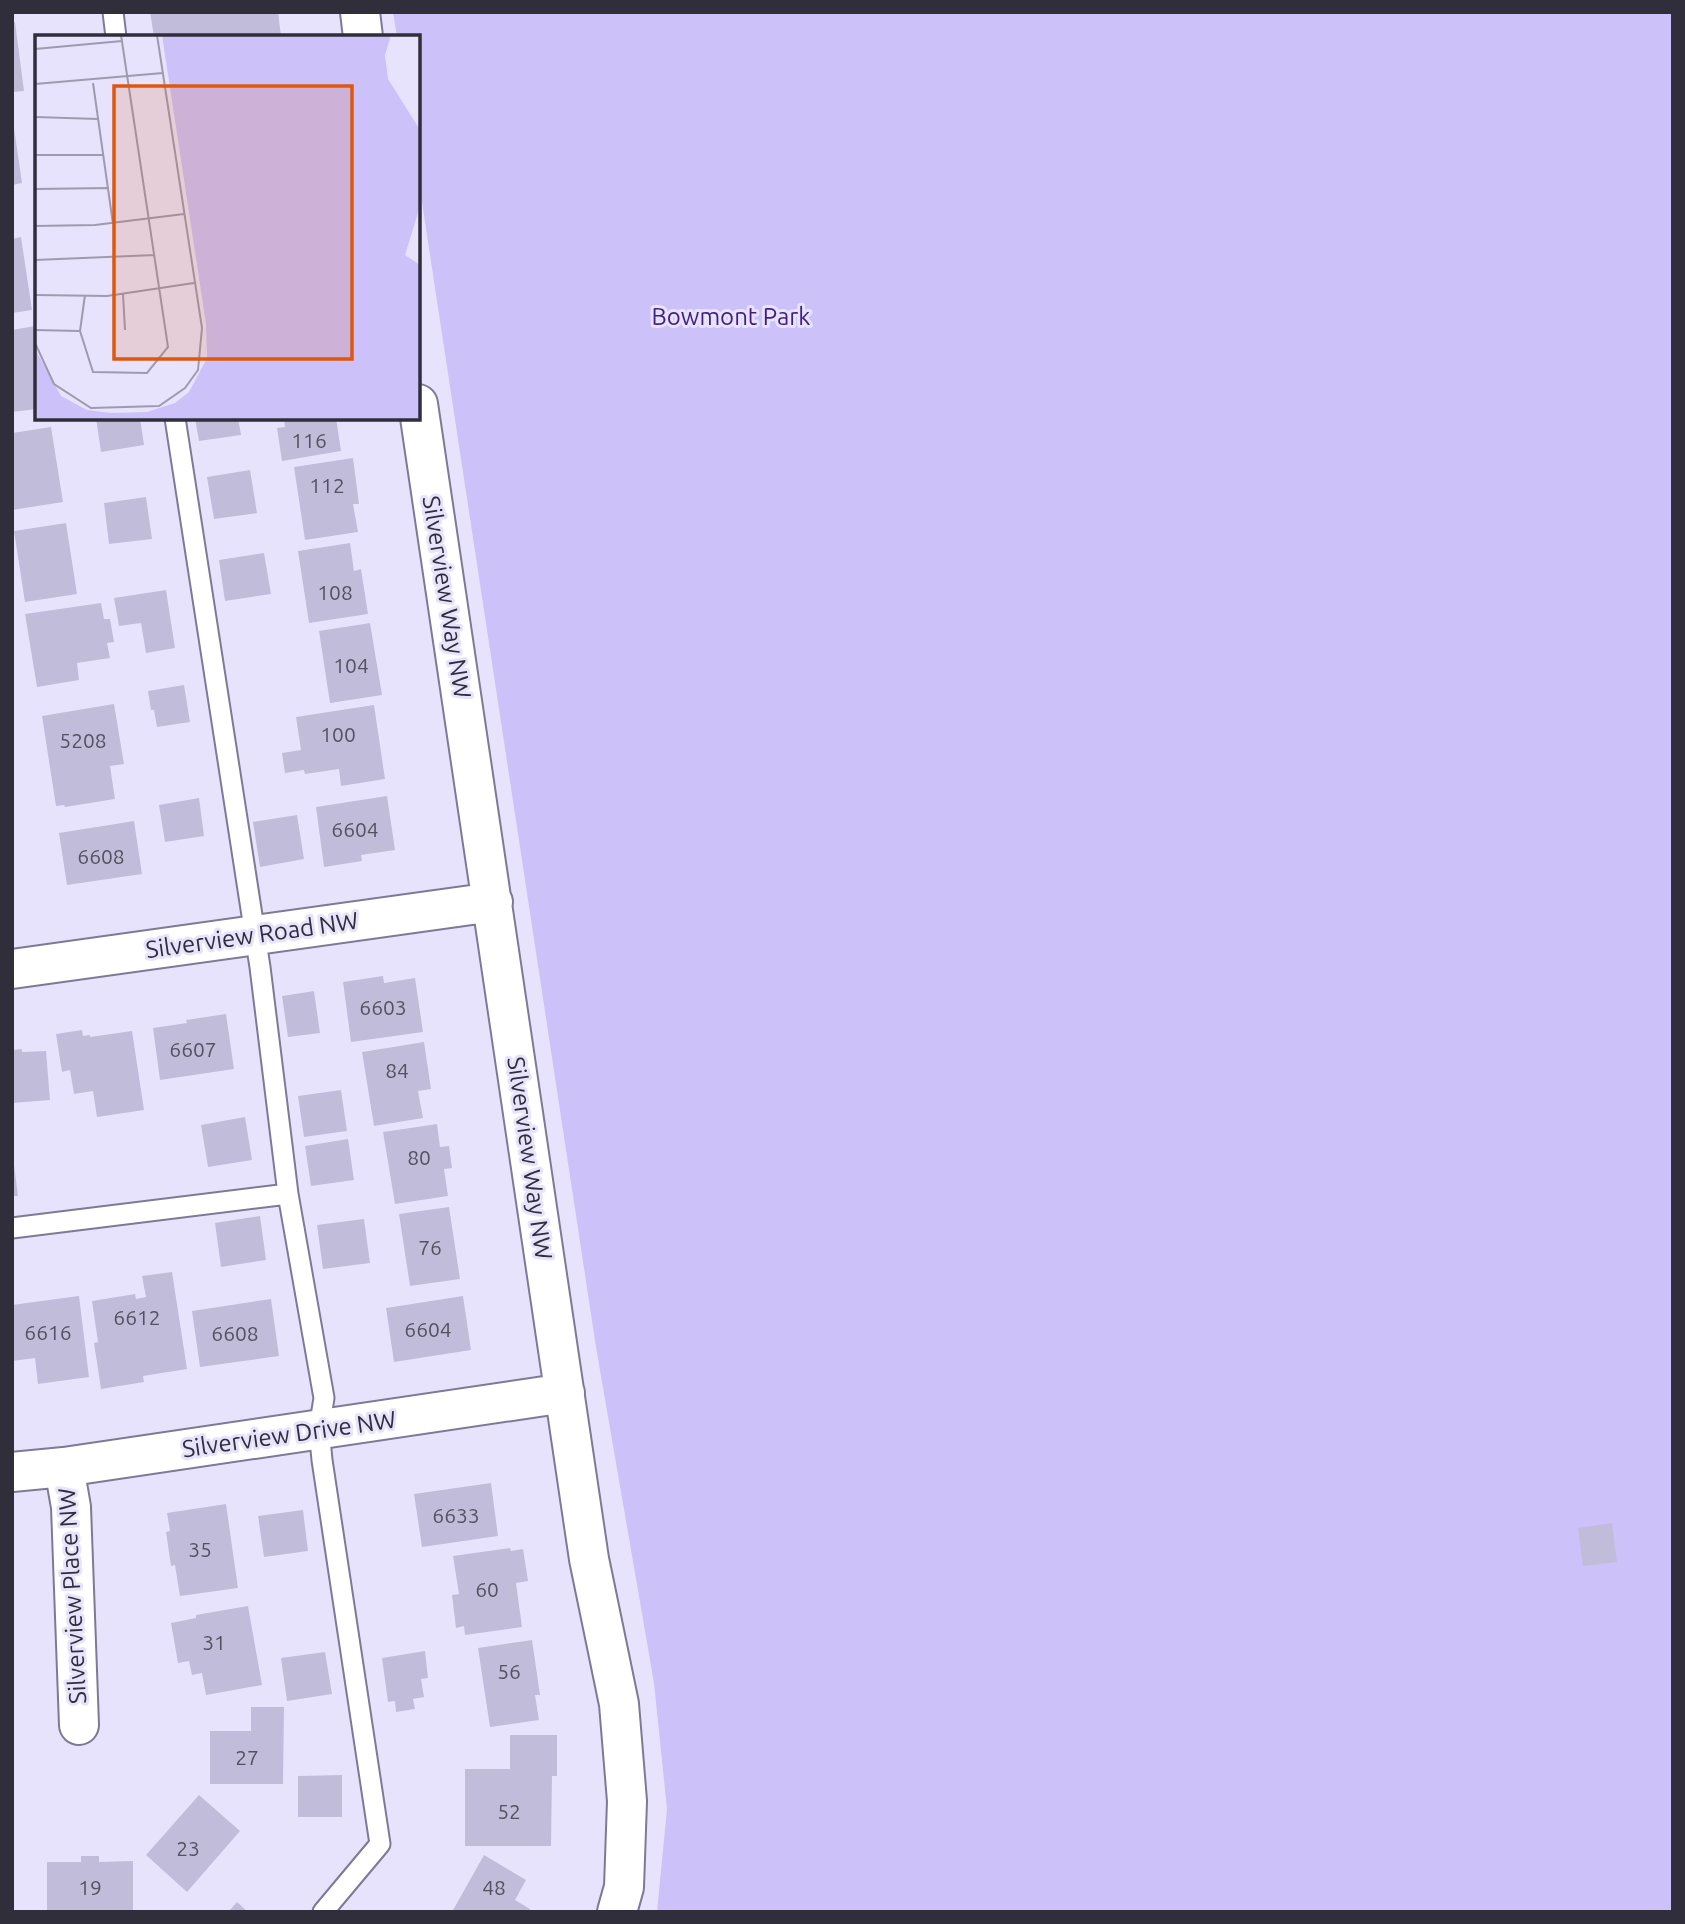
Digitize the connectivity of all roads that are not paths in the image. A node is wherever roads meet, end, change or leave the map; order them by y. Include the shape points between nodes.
1 (113, 12) edge
2 (360, 12) edge
3 (116, 35) edge
4 (363, 35) edge
5 (420, 417) edge
6 (174, 420) edge
7 (493, 902) junction
8 (253, 935) junction
9 (12, 969) edge
10 (288, 1194) junction
11 (12, 1228) edge
12 (565, 1393) junction
13 (319, 1429) junction
14 (64, 1467) junction
15 (12, 1472) edge
16 (79, 1725) dead end
17 (323, 1912) edge
18 (617, 1912) edge

1 - 3 lane
2 - 4 street
5 - 7 street, Silverview Way NW
6 - 8 lane
7 - 8 street, Silverview Road NW
7 - 12 street, Silverview Way NW
8 - 9 street, Silverview Road NW
8 - 10 lane
10 - 11 lane
10 - 13 lane via 324,1398
12 - 13 street, Silverview Drive NW
12 - 18 street, Silverview Way NW via 589,1559 619,1704 627,1801 624,1887
13 - 14 street, Silverview Drive NW
13 - 17 lane via 380,1844
14 - 15 street, Silverview Drive NW
14 - 16 street, Silverview Place NW via 71,1507

